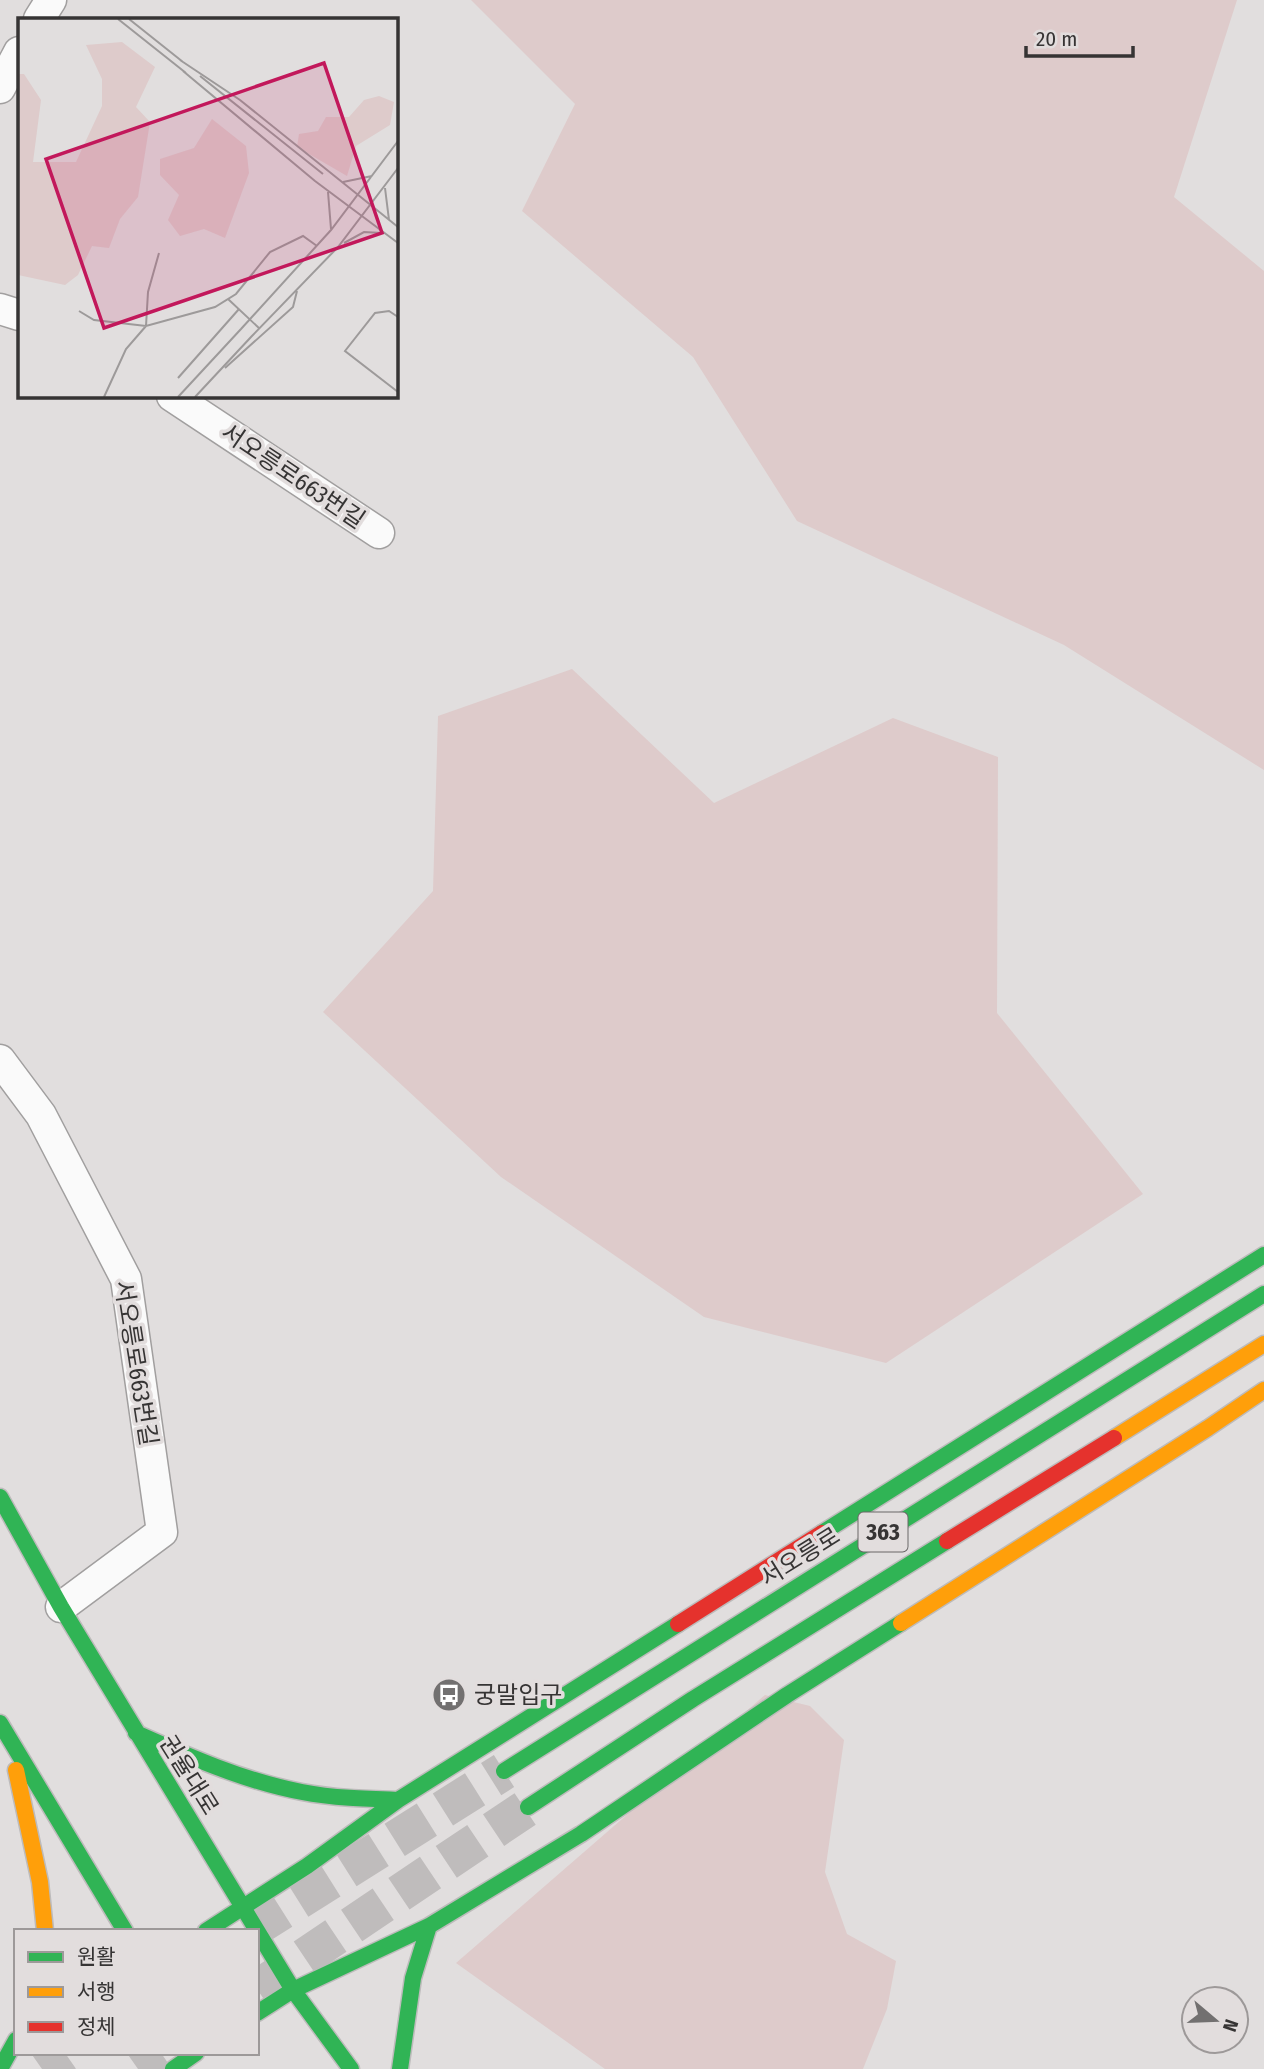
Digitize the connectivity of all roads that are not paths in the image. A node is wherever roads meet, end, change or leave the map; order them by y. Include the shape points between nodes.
1 (51, 0) edge
2 (40, 18) edge
3 (18, 54) edge
4 (0, 88) edge
5 (0, 309) edge
6 (18, 315) edge
7 (174, 397) edge
8 (379, 533) dead end
9 (0, 1060) edge
10 (1264, 1255) edge
11 (1264, 1294) edge
12 (1264, 1344) edge
13 (1264, 1390) edge
14 (0, 1497) edge
15 (61, 1607) junction
16 (0, 1723) edge
17 (136, 1733) junction
18 (10, 1740) junction
19 (504, 1771) tunnel mouth
20 (398, 1800) junction
21 (527, 1807) tunnel mouth
22 (243, 1906) junction
23 (429, 1926) junction
24 (45, 1929) edge
25 (124, 1929) edge
26 (209, 1929) edge
27 (257, 1929) edge
28 (259, 1933) edge
29 (293, 1990) junction
30 (259, 2012) edge
31 (14, 2043) edge
32 (24, 2055) edge
33 (193, 2055) edge
34 (0, 2069) edge
35 (6, 2069) edge
36 (173, 2069) edge
37 (351, 2069) edge
38 (400, 2069) edge

1 - 2 street
3 - 4 street
5 - 6 street
7 - 8 street, 서오릉로663번길
9 - 15 street, 서오릉로663번길 via 41,1115 127,1279 162,1532
10 - 20 main road
11 - 19 main road, 서오릉로 / 363
12 - 21 main road, 363
13 - 23 main road via 787,1695 581,1834
14 - 15 main road, 권율대로
15 - 17 main road, 권율대로
16 - 18 main road
17 - 20 main road via 270,1786 333,1797
17 - 22 main road, 권율대로
18 - 24 main road via 40,1882
18 - 25 main road
20 - 22 main road
22 - 26 main road
22 - 27 main road, 권율대로
23 - 29 main road
23 - 38 main road via 413,1978
28 - 29 main road, 권율대로
29 - 30 main road
29 - 37 main road, 권율대로
31 - 34 main road
32 - 35 main road
33 - 36 main road

